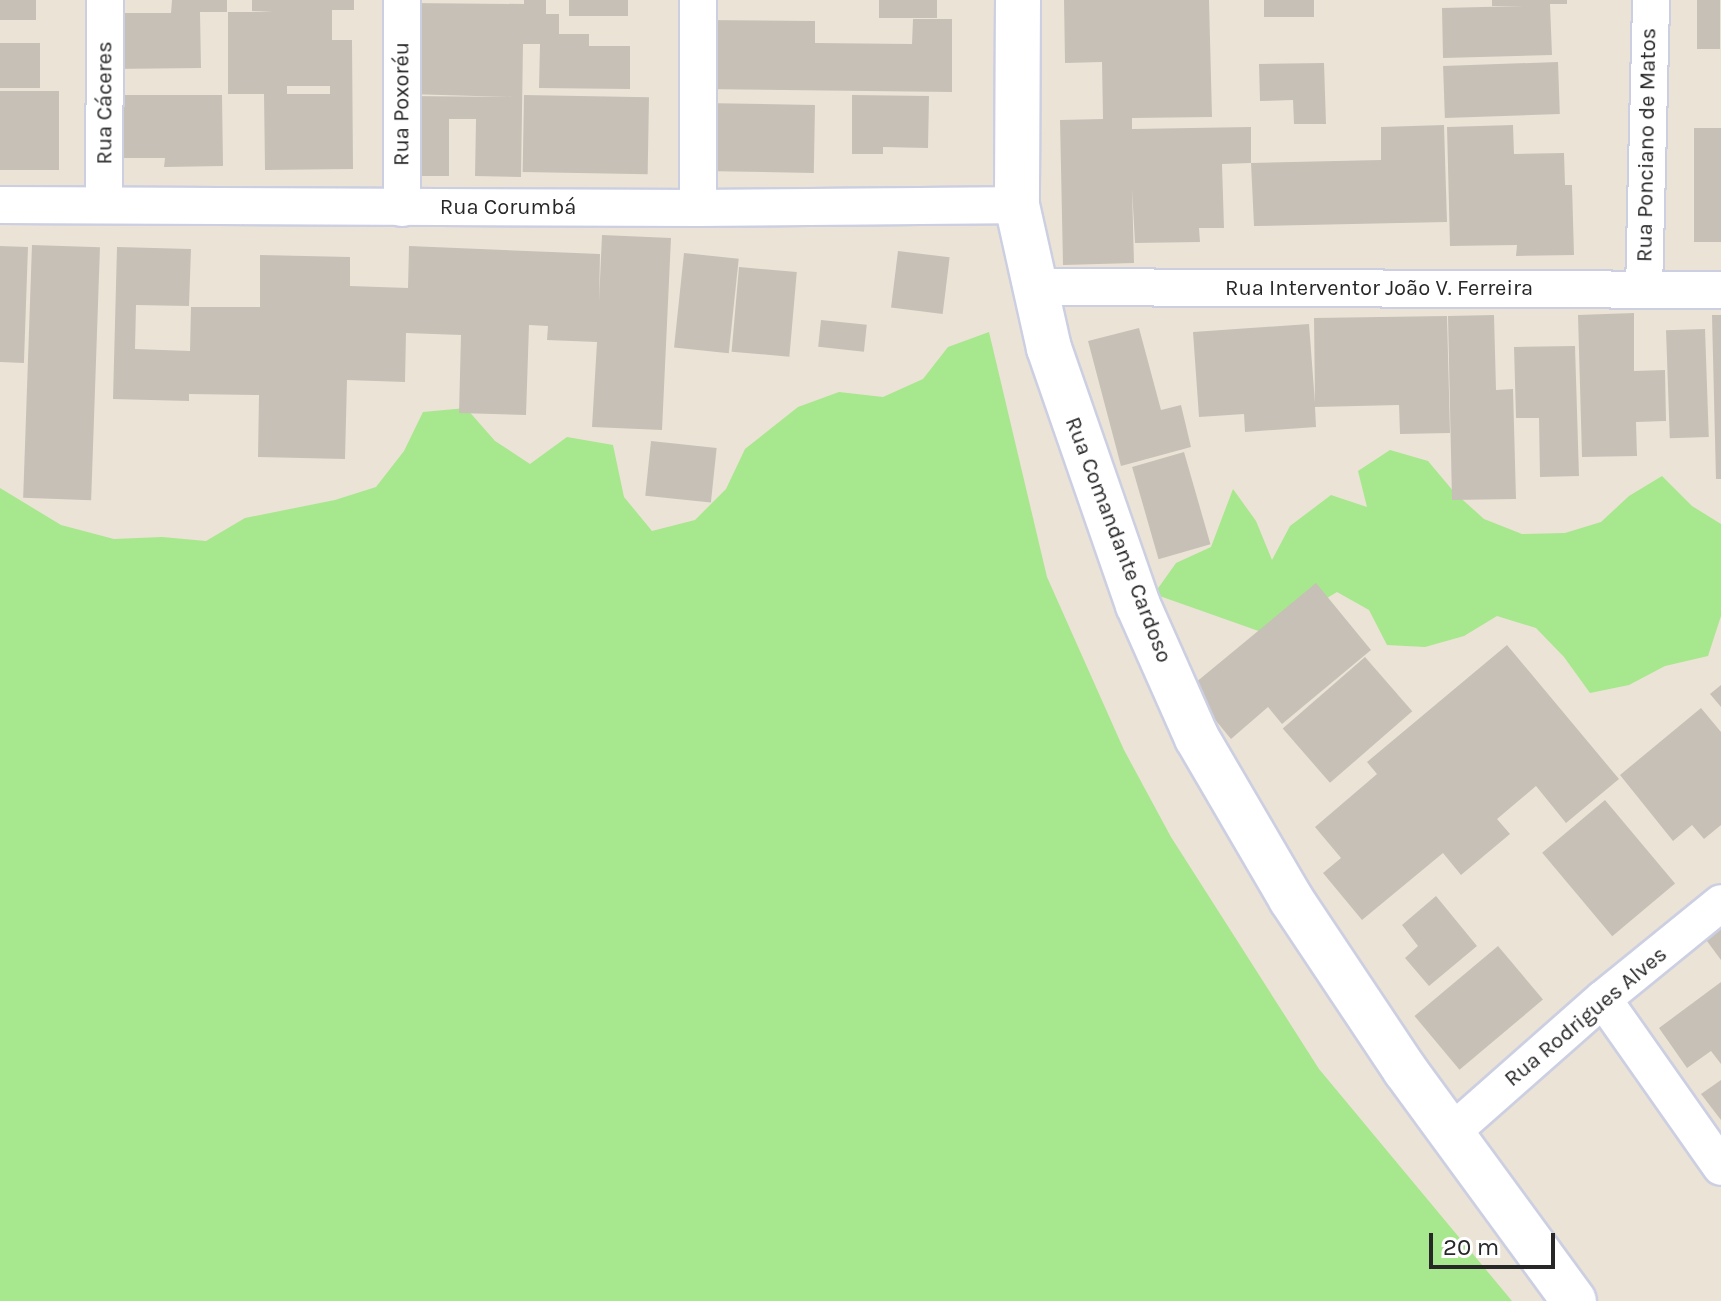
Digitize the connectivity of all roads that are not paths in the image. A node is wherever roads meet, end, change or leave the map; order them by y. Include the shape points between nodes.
1 (105, 0) edge
2 (402, 0) edge
3 (698, 0) edge
4 (1018, 0) edge
5 (1651, 0) edge
6 (0, 205) edge
7 (104, 205) junction
8 (1017, 205) junction
9 (402, 208) junction
10 (698, 208) junction
11 (1036, 287) junction
12 (1644, 290) junction
13 (1721, 290) edge
14 (1721, 903) edge
15 (1603, 999) junction
16 (1452, 1132) junction
17 (1721, 1167) edge
18 (1574, 1301) edge

1 - 7 street, Rua Cáceres
2 - 9 street, Rua Poxoréu
3 - 10 street
4 - 8 street, Rua Comandante Cardoso
5 - 12 street, Rua Ponciano de Matos
6 - 7 street, Rua Corumbá
7 - 9 street, Rua Corumbá
8 - 10 street, Rua Corumbá
8 - 11 street, Rua Comandante Cardoso
9 - 10 street, Rua Corumbá
11 - 12 street, Rua Interventor João V. Ferreira
11 - 16 street, Rua Comandante Cardoso via 1049,348 1089,471 1138,605 1197,738 1339,975
12 - 13 street, Rua Interventor João V. Ferreira
14 - 15 street, Rua Rodrigues Alves
15 - 16 street, Rua Rodrigues Alves
15 - 17 street
16 - 18 street, Rua Comandante Cardoso

